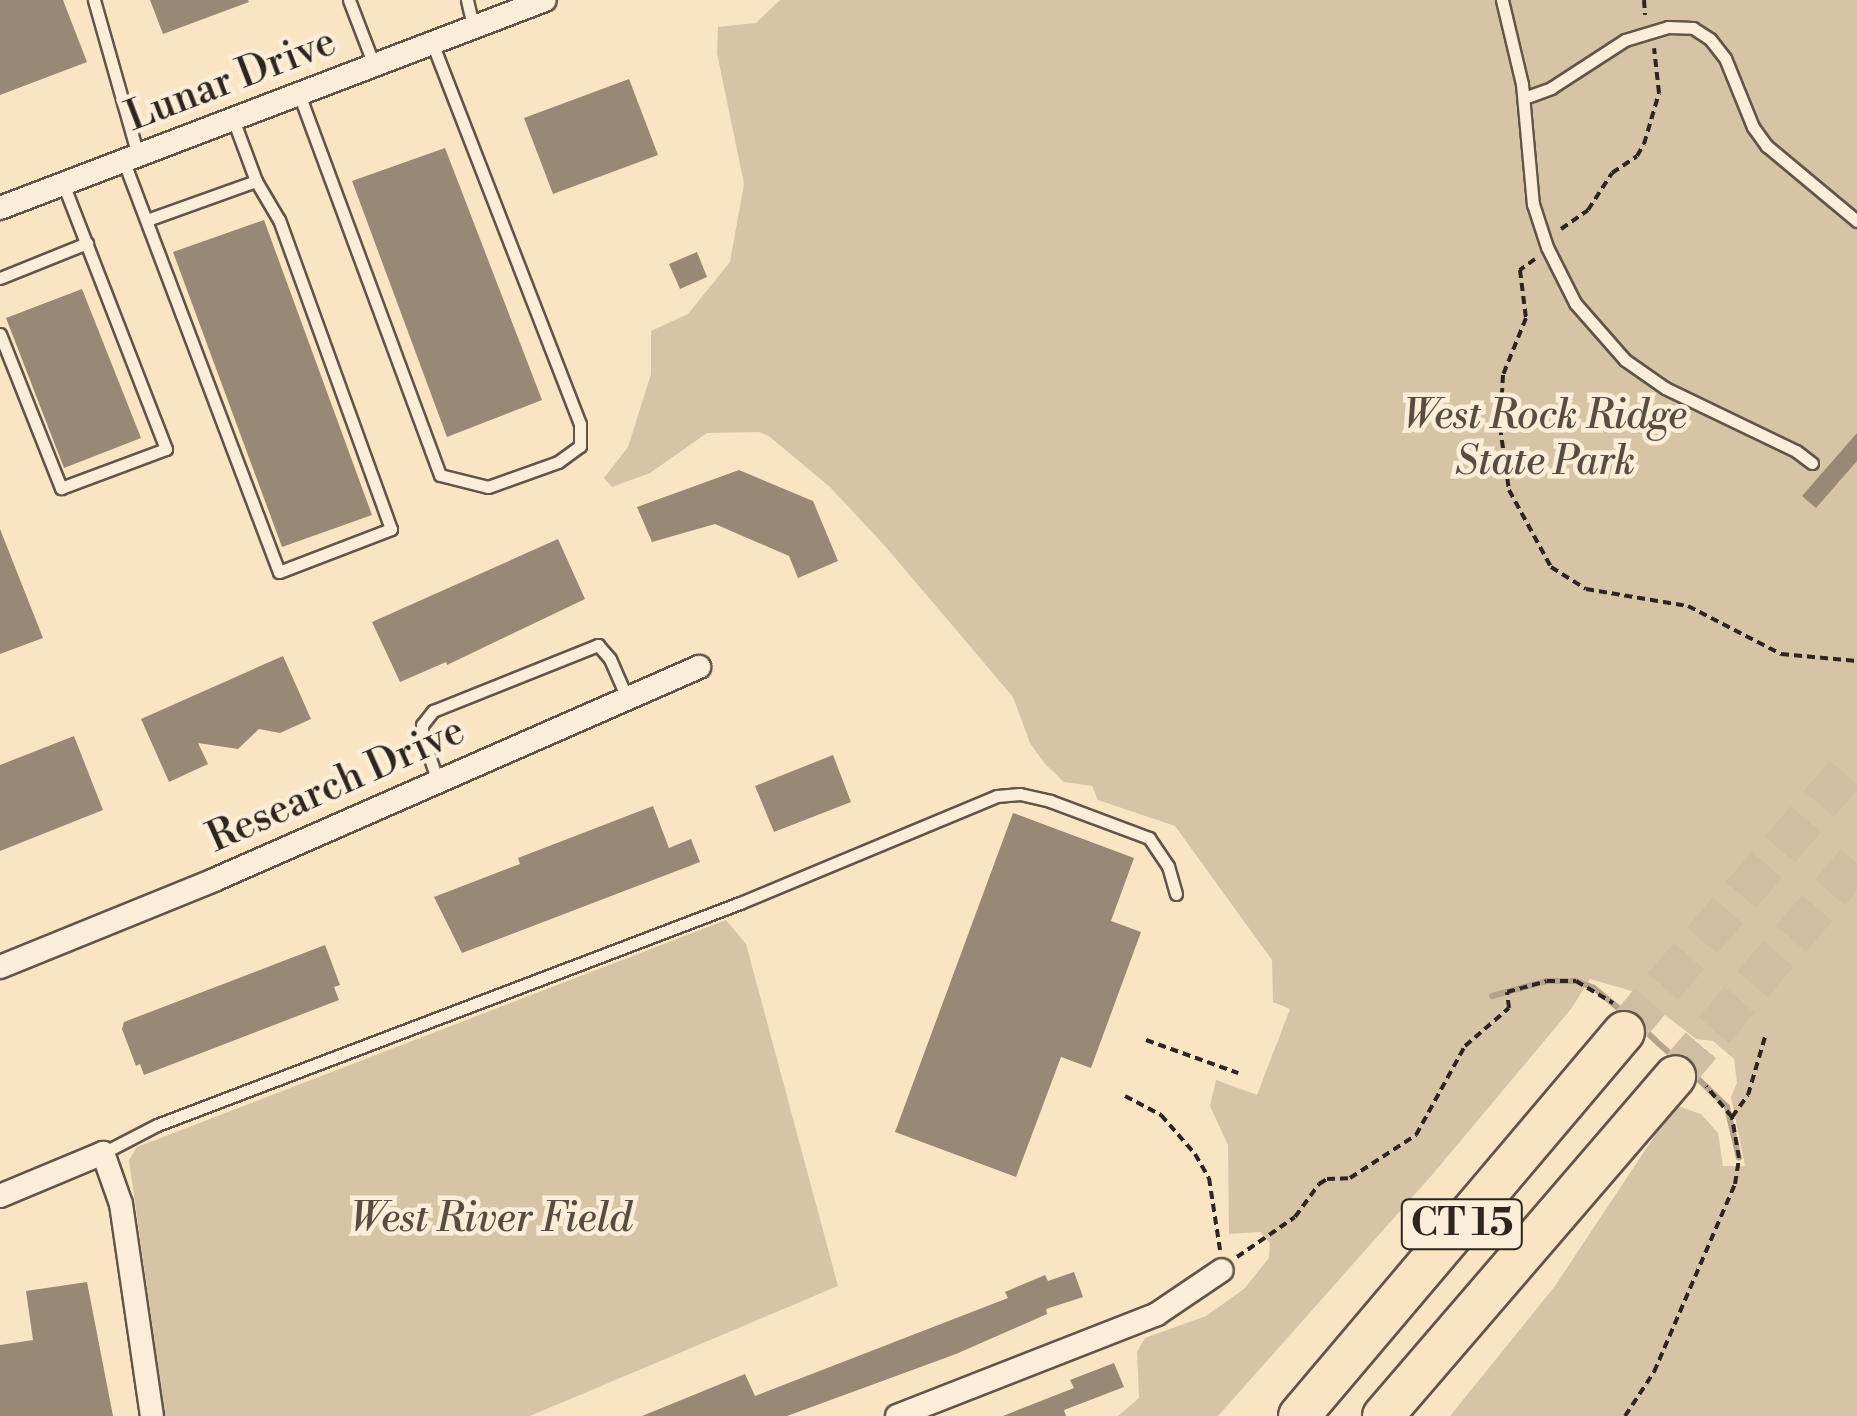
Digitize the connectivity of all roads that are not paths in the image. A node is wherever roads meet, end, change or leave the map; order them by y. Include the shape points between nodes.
1 (94, 0) edge
2 (349, 0) edge
3 (467, 0) edge
4 (545, 0) edge
5 (1502, 0) edge
6 (473, 27) junction
7 (432, 43) junction
8 (374, 65) junction
9 (299, 94) junction
10 (1524, 98) junction
11 (233, 120) junction
12 (131, 159) junction
13 (256, 181) junction
14 (63, 184) junction
15 (0, 208) edge
16 (147, 220) junction
17 (1857, 221) edge
18 (86, 244) junction
19 (0, 278) edge
20 (0, 334) edge
21 (1812, 463) dead end
22 (699, 668) dead end
23 (627, 699) junction
24 (438, 781) junction
25 (1176, 894) dead end
26 (0, 967) edge
27 (1624, 1032) tunnel mouth
28 (1674, 1076) tunnel mouth
29 (102, 1153) junction
30 (0, 1196) edge
31 (1222, 1270) road end
32 (152, 1416) edge
33 (897, 1416) edge
34 (1299, 1416) edge
35 (1383, 1416) edge

1 - 12 lane
2 - 8 lane
3 - 6 lane
4 - 6 street, Lunar Drive
5 - 10 lane
6 - 7 street, Lunar Drive
7 - 8 street, Lunar Drive
7 - 9 lane via 580,424 580,446 558,462 488,487 440,475
8 - 9 street, Lunar Drive
9 - 11 street, Lunar Drive
10 - 17 lane via 1625,40 1693,28 1724,58 1766,146
10 - 21 lane via 1533,204 1574,303 1625,360 1665,388
11 - 12 street, Lunar Drive
11 - 13 lane
12 - 14 street, Lunar Drive
12 - 16 lane
13 - 16 lane
13 - 16 lane via 279,220 391,529 279,572
14 - 15 street, Lunar Drive
14 - 18 lane
18 - 19 lane
18 - 20 lane via 166,449 61,488
22 - 23 street, Research Drive
23 - 24 street, Research Drive
23 - 24 lane via 598,645 433,711 422,736
24 - 26 street, Research Drive
25 - 29 lane via 1149,838 1050,801 997,796 756,896 157,1125
27 - 34 highway, CT 15
28 - 35 highway, CT 15
29 - 30 street
29 - 32 street via 122,1204
31 - 33 street via 1157,1314

